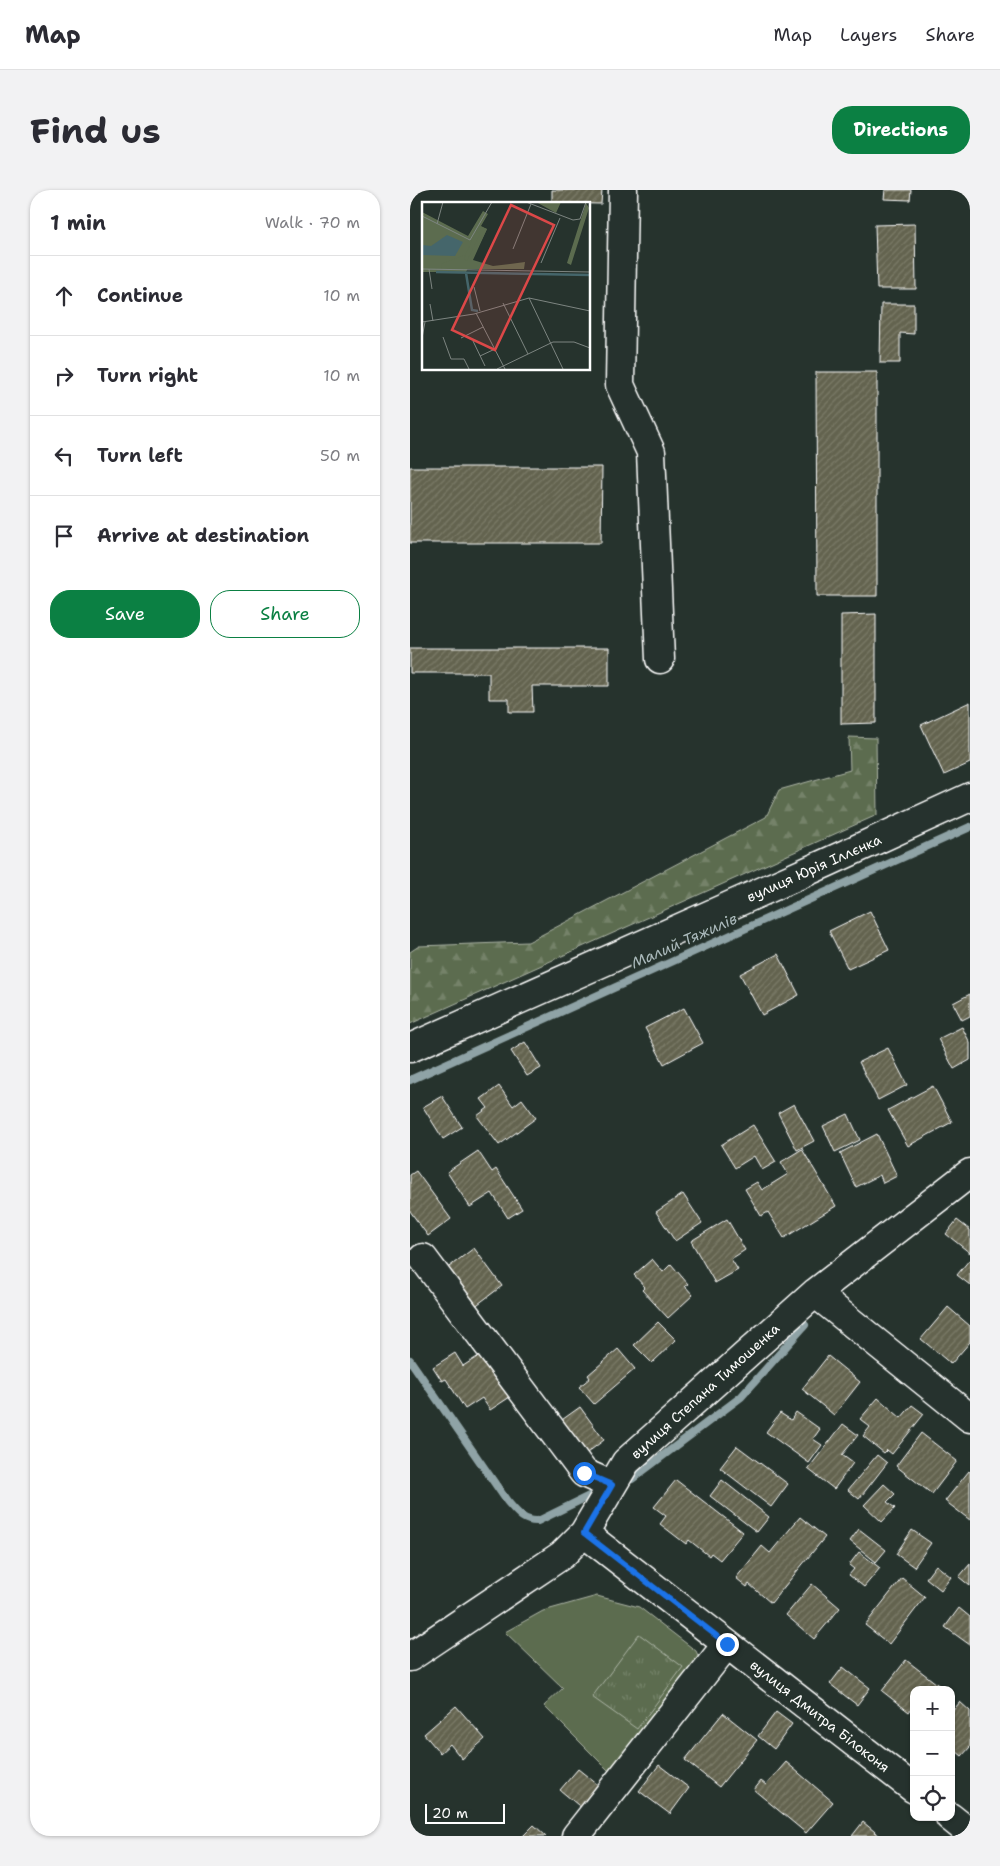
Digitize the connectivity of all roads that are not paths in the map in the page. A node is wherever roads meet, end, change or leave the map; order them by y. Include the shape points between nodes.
1 (623, 190) edge
2 (660, 659) dead end
3 (970, 797) edge
4 (410, 1048) edge
5 (970, 1173) edge
6 (423, 1258) dead end
7 (815, 1293) junction
8 (970, 1418) edge
9 (612, 1485) junction
10 (584, 1533) junction
11 (727, 1644) junction
12 (410, 1657) edge
13 (910, 1786) edge
14 (576, 1836) edge

1 - 2 street via 620,385 651,452
3 - 4 street, вулиця Юрія Іллєнка
5 - 7 street, вулиця Степана Тимошенка
6 - 9 street via 584,1473
7 - 8 street
7 - 9 street, вулиця Степана Тимошенка via 626,1462
9 - 10 street, вулиця Степана Тимошенка
10 - 11 street, вулиця Дмитра Білоконя
10 - 12 street, вулиця Степана Тимошенка via 562,1555
11 - 13 street, вулиця Дмитра Білоконя
11 - 14 street

